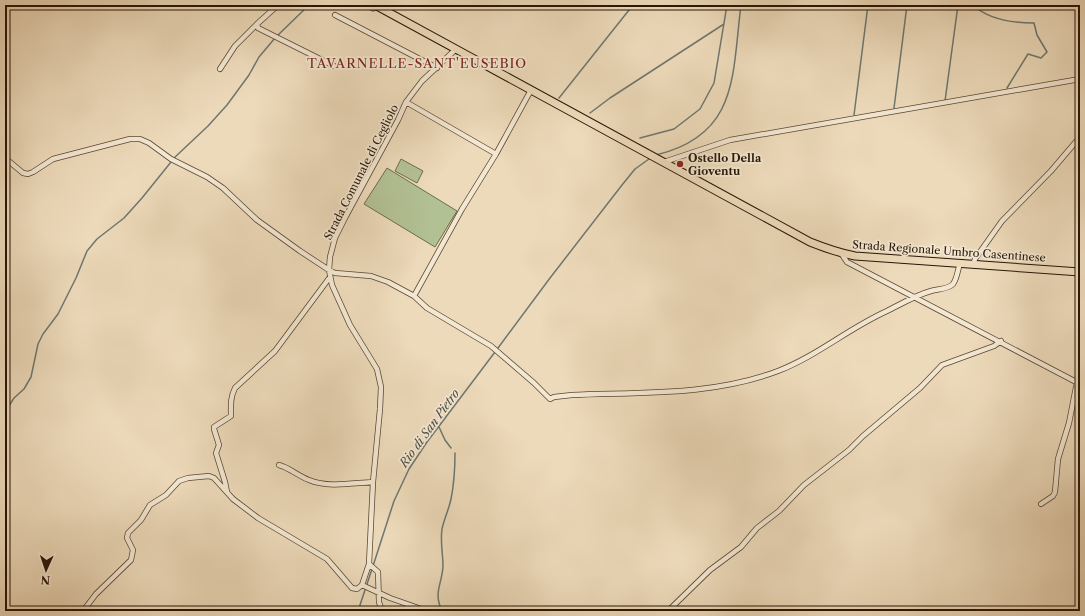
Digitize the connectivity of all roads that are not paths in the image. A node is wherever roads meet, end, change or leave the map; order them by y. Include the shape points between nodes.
1 (278, 5) edge
2 (376, 5) edge
3 (335, 15) dead end
4 (257, 24) junction
5 (456, 49) junction
6 (334, 66) dead end
7 (437, 68) junction
8 (220, 69) dead end
9 (1080, 79) edge
10 (531, 90) junction
11 (406, 102) junction
12 (1080, 137) edge
13 (496, 154) junction
14 (5, 158) edge
15 (664, 162) junction
16 (841, 253) junction
17 (960, 263) junction
18 (973, 264) junction
19 (329, 270) junction
20 (1080, 272) edge
21 (330, 277) junction
22 (414, 296) junction
23 (916, 297) junction
24 (1001, 341) junction
25 (1079, 383) edge
26 (279, 465) dead end
27 (373, 482) junction
28 (226, 492) junction
29 (1041, 504) dead end
30 (369, 564) junction
31 (362, 584) junction
32 (378, 593) junction
33 (83, 611) edge
34 (382, 611) edge
35 (427, 611) edge
36 (668, 611) edge

1 - 4 street
2 - 5 main road, Strada Regionale Umbro Casentinese
3 - 7 street
4 - 6 street via 258,28
4 - 8 street via 235,46
5 - 7 street, Strada Comunale di Cegliolo
5 - 10 main road, Strada Regionale Umbro Casentinese
7 - 11 street, Strada Comunale di Cegliolo via 422,81
9 - 15 street via 730,140
10 - 13 street
10 - 15 main road, Strada Regionale Umbro Casentinese
11 - 13 street
11 - 19 street, Strada Comunale di Cegliolo via 335,238
12 - 18 street via 1002,221
13 - 22 street
14 - 19 street via 28,174 53,159 130,139 140,139 171,159 207,177 257,220
15 - 16 main road, Strada Regionale Umbro Casentinese via 810,242
16 - 17 main road, Strada Regionale Umbro Casentinese
16 - 23 street via 847,262
17 - 18 main road, Strada Regionale Umbro Casentinese
17 - 23 street via 952,285
18 - 20 main road, Strada Regionale Umbro Casentinese
19 - 21 street, Strada Comunale di Cegliolo
19 - 22 street via 335,273 371,276
21 - 27 street, Strada Comunale di Cegliolo via 350,325 377,369 381,387
21 - 28 street via 275,351 235,388 230,404 231,416 214,427 219,445 216,453
22 - 23 street via 427,308 491,346 550,399 572,395 698,390 736,384 779,370 820,350 873,317
23 - 24 street
24 - 25 street
24 - 36 street via 942,365 920,388 849,450 804,485 780,511 768,518 741,547 710,570
25 - 29 street via 1058,459 1055,492
26 - 27 street via 310,481 320,483
27 - 30 street, Strada Comunale di Cegliolo
28 - 31 street via 258,518 327,559 352,588 357,589
28 - 33 street via 209,476 188,478 179,481 166,495 150,505 141,520 128,533 127,538 133,550 131,560 96,594
30 - 31 street, Strada Comunale di Cegliolo
30 - 32 street via 378,572
31 - 32 street
32 - 34 street
32 - 35 street

